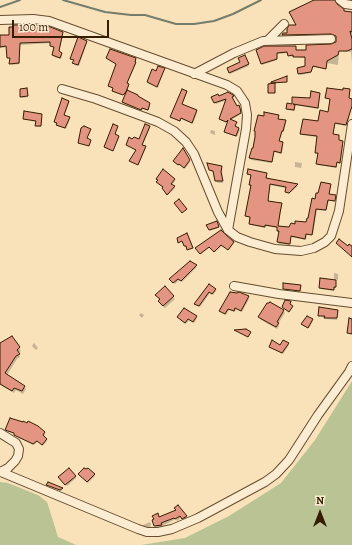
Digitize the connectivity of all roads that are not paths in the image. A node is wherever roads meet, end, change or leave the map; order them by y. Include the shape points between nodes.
1 (340, 0) edge
2 (352, 5) edge
3 (0, 20) edge
4 (284, 24) dead end
5 (268, 40) junction
6 (331, 40) dead end
7 (194, 74) junction
8 (62, 89) dead end
9 (352, 124) edge
10 (228, 230) junction
11 (234, 286) dead end
12 (352, 303) edge
13 (352, 366) edge
14 (0, 433) edge
15 (1, 472) edge

1 - 2 street
3 - 7 street via 49,21
4 - 5 street
5 - 6 street
5 - 7 street via 250,46
7 - 10 street via 227,85 237,91 245,103 246,129
8 - 10 street via 158,122 174,131 194,154
9 - 10 street via 339,211 331,236 325,242 301,251 275,249 237,237
11 - 12 street
13 - 15 street via 289,460 276,474 198,518 172,529 152,532 138,529
14 - 15 street via 19,449 15,461

